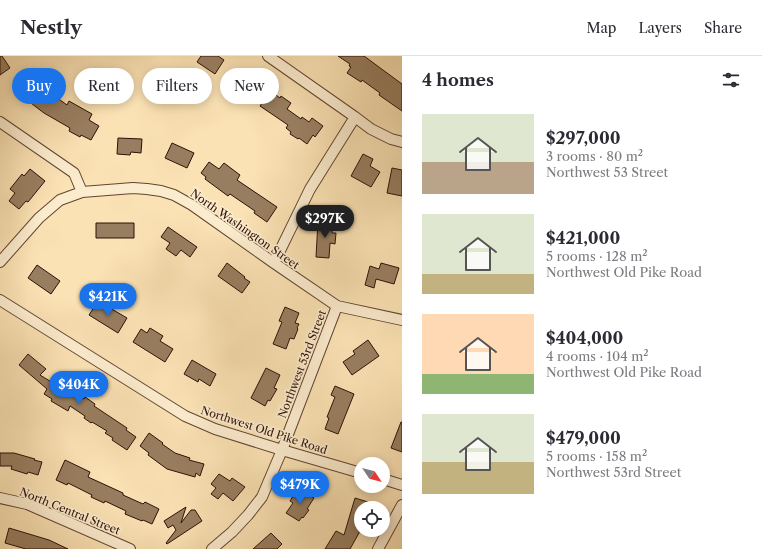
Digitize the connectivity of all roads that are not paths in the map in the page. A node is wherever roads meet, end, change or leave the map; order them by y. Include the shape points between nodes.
1 (268, 56) edge
2 (355, 117) junction
3 (0, 122) edge
4 (402, 142) edge
5 (82, 192) junction
6 (0, 262) edge
7 (274, 263) junction
8 (0, 300) edge
9 (337, 306) junction
10 (402, 320) edge
11 (282, 450) junction
12 (354, 471) edge
13 (390, 481) edge
14 (402, 484) edge
15 (0, 498) edge
16 (402, 505) edge
17 (130, 549) edge
18 (212, 549) edge
19 (378, 549) edge

1 - 2 street
2 - 4 street via 371,129
2 - 7 street via 310,189
3 - 5 street via 74,174
5 - 6 street, North Washington Street via 60,200 39,218
5 - 7 street, North Washington Street via 133,188 174,195
7 - 9 street, North Washington Street
8 - 11 street, Northwest Old Pike Road via 185,416
9 - 10 street, North Washington Street
9 - 11 street, Northwest 53rd Street
11 - 12 street, Northwest Old Pike Road
11 - 18 street, Northwest 53rd Street via 262,497 232,532
13 - 14 street
15 - 17 street, North Central Street via 28,504
16 - 19 street

